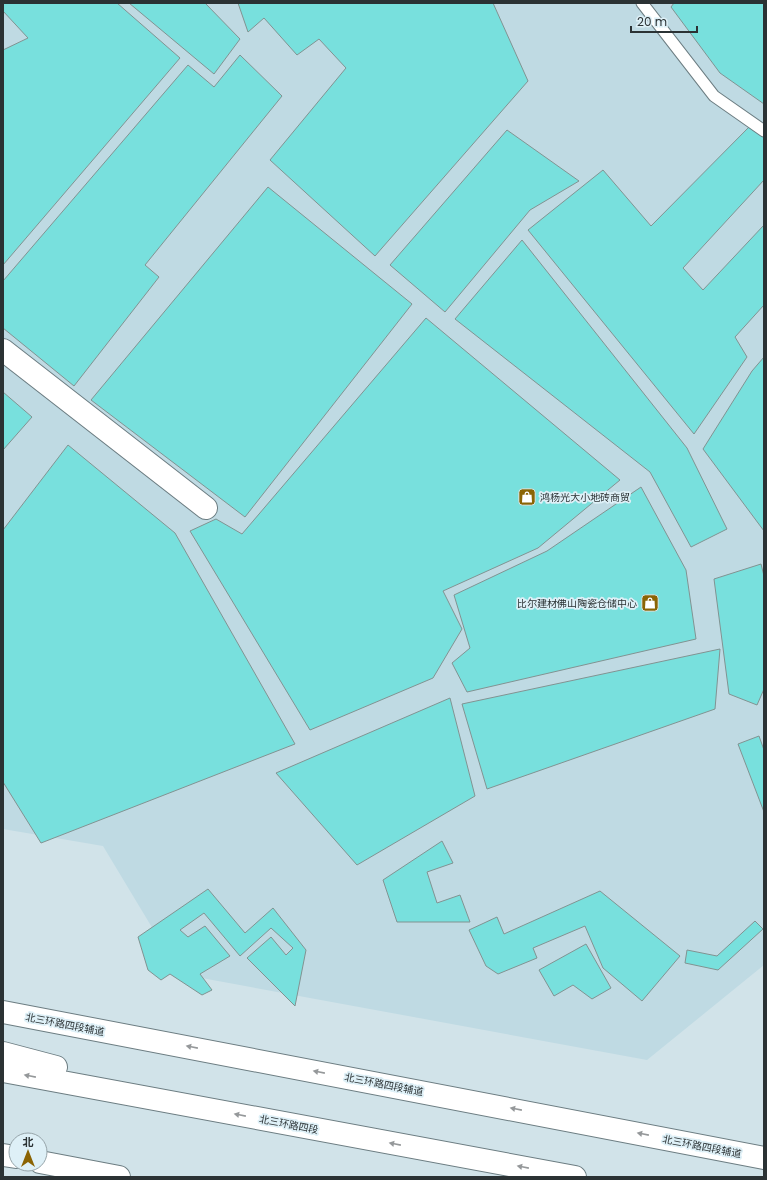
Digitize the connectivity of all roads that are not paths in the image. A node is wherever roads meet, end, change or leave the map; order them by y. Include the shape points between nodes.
1 (642, 3) edge
2 (764, 131) edge
3 (3, 350) edge
4 (206, 508) dead end
5 (3, 1012) edge
6 (3, 1053) edge
7 (3, 1071) edge
8 (212, 1110) junction
9 (764, 1158) edge
10 (48, 1164) edge
11 (118, 1177) edge
12 (575, 1177) edge

1 - 2 lane via 714,96
3 - 4 main road
9 -> 5 main road, 北三环路四段辅道
6 - 8 main road
8 -> 7 main road, 北三环路四段
12 -> 8 main road, 北三环路四段
10 - 11 main road

